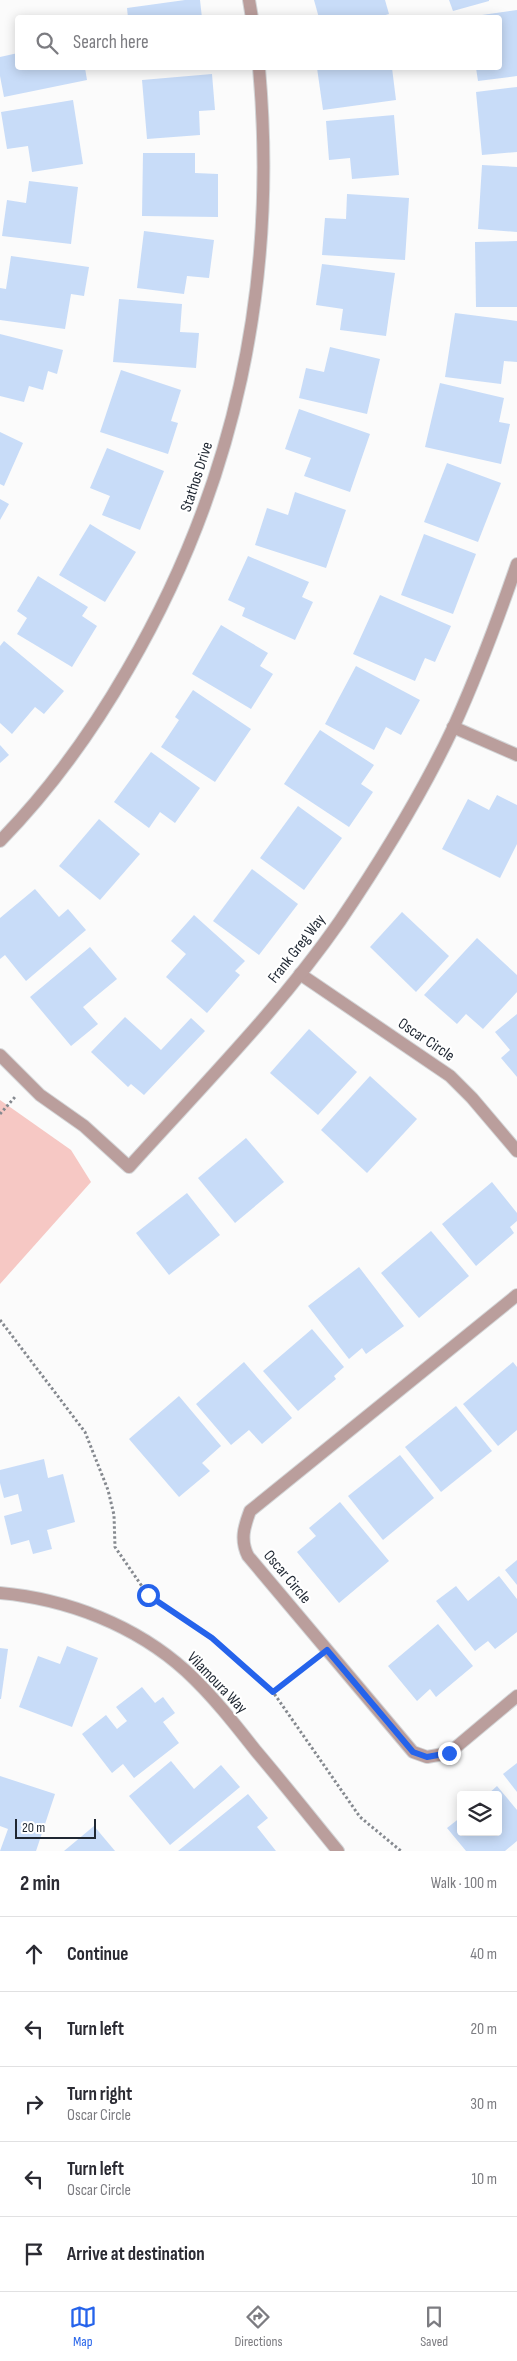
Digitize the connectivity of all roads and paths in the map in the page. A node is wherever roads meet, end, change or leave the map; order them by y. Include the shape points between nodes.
1 (249, 0) edge
2 (252, 15) edge
3 (259, 70) edge
4 (517, 564) edge
5 (453, 727) junction
6 (517, 755) edge
7 (0, 841) edge
8 (300, 974) junction
9 (0, 1055) edge
10 (517, 1151) edge
11 (517, 1295) edge
12 (0, 1320) edge
13 (0, 1593) edge
14 (327, 1650) junction
15 (273, 1692) junction
16 (517, 1696) edge
17 (338, 1851) edge
18 (401, 1851) edge

1 - 2 street
3 - 7 street, Stathos Drive via 264,206 260,268 244,370 205,510 155,624 108,704 72,755
4 - 5 street, Frank Greg Way
5 - 6 street
5 - 8 street, Frank Greg Way via 375,868
8 - 9 street, Frank Greg Way via 129,1167 84,1126 40,1095
8 - 10 street, Oscar Circle via 450,1076
11 - 14 street, Oscar Circle via 250,1511 244,1528 244,1547 248,1556
12 - 15 path via 85,1432 108,1490 114,1515 115,1547 148,1595 212,1638
13 - 17 street, Vilamoura Way via 52,1601 95,1615 143,1639 186,1670 223,1709
14 - 15 path
14 - 16 street, Oscar Circle via 413,1752 427,1757 449,1753
15 - 18 path via 360,1817

